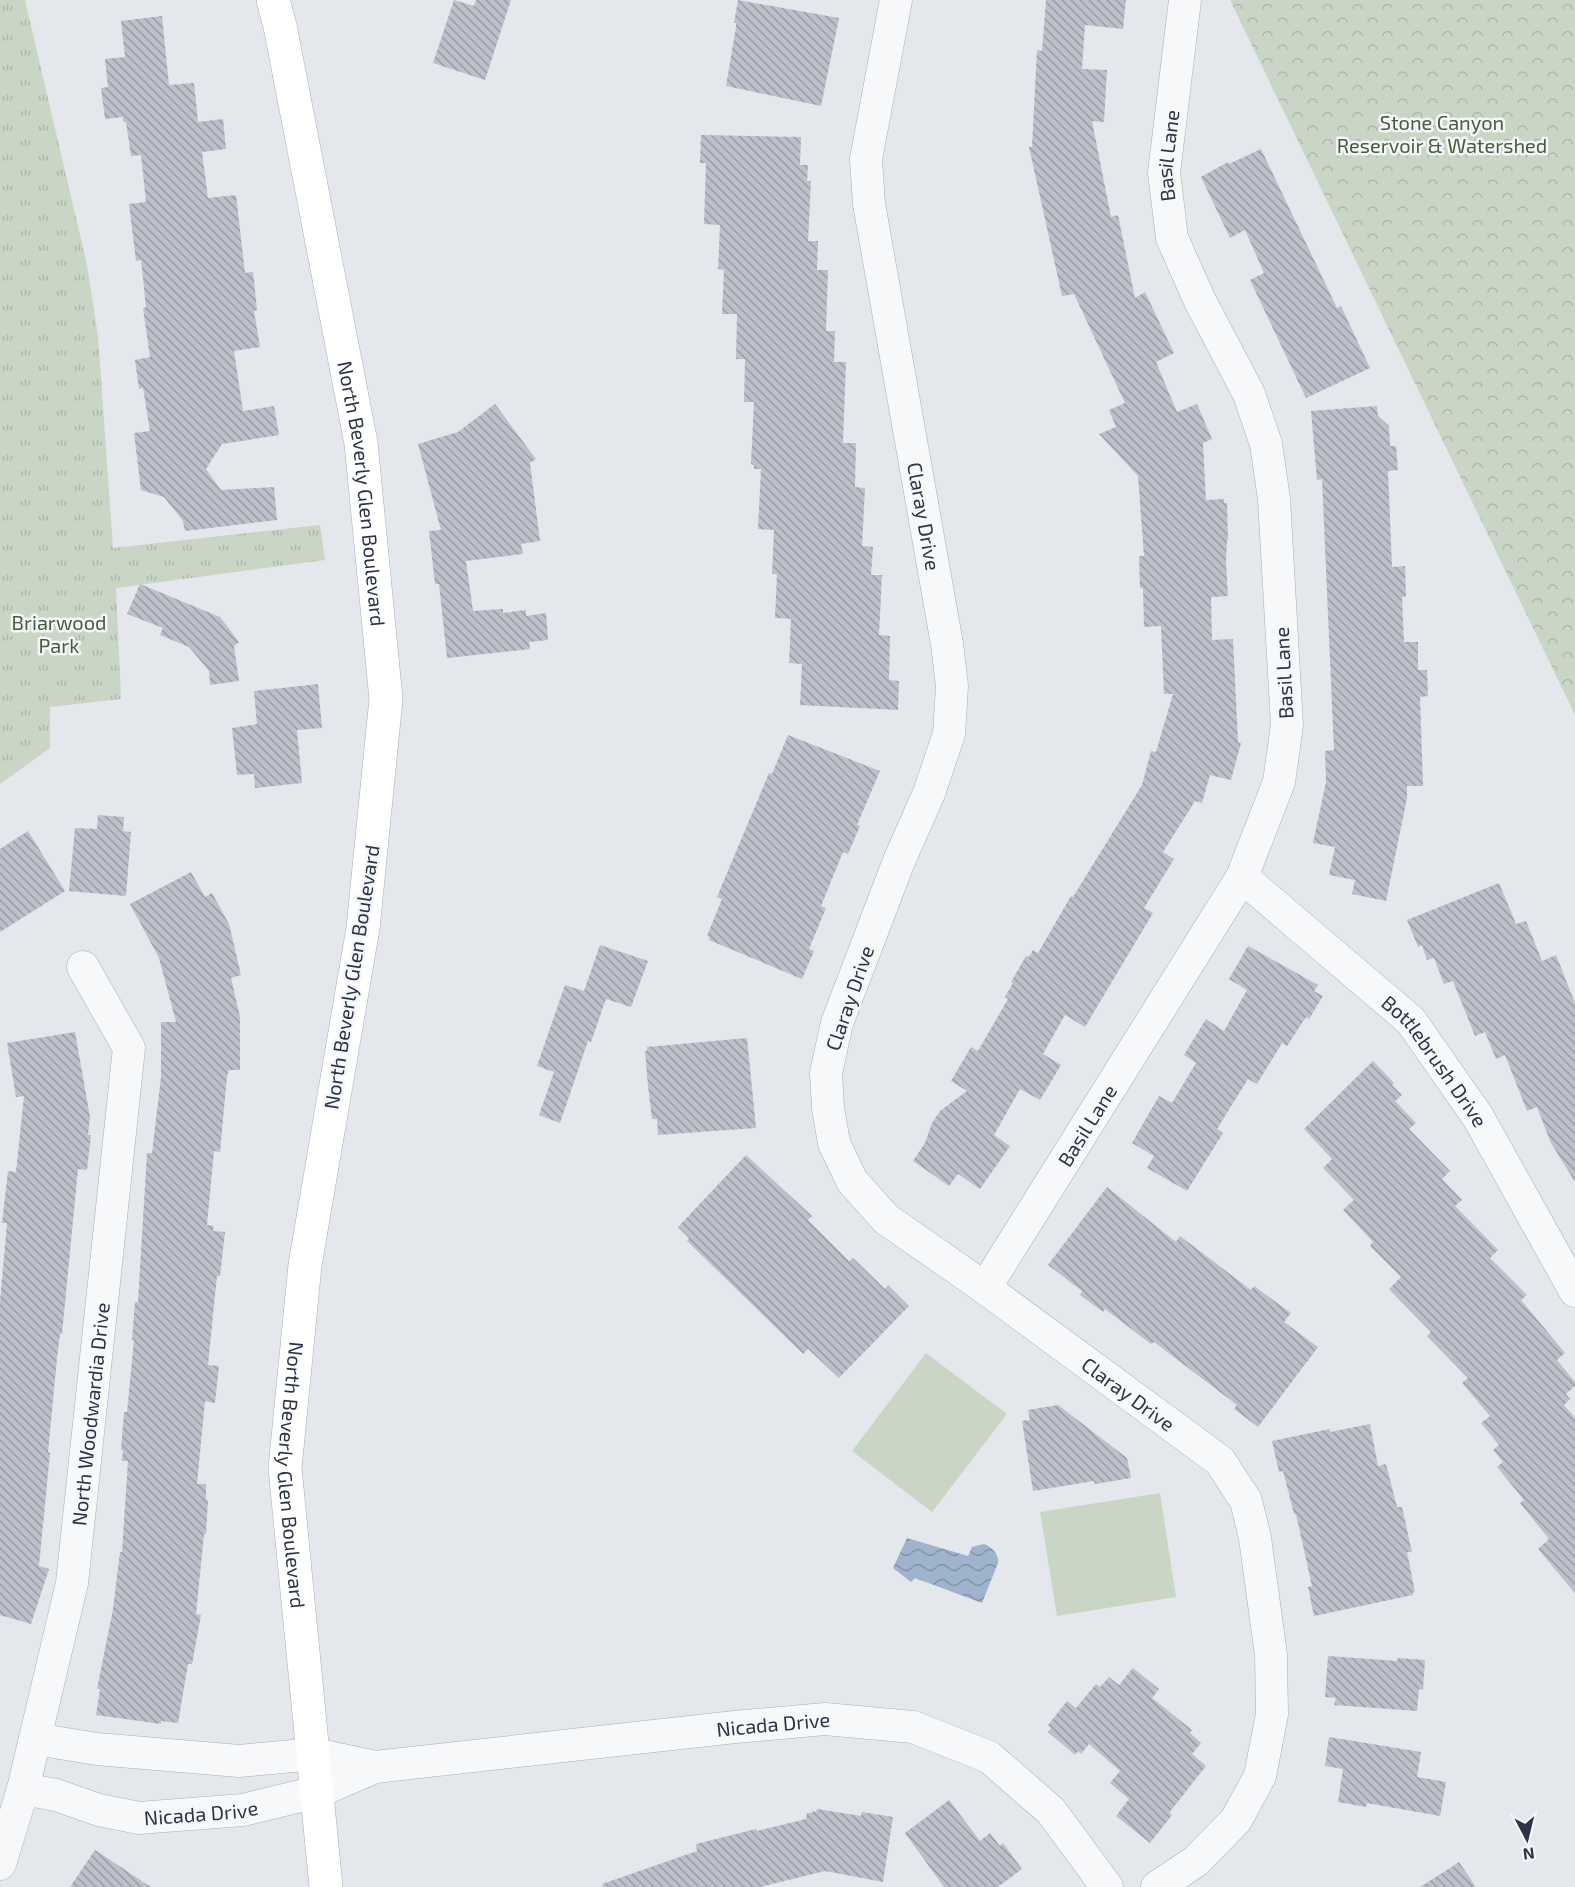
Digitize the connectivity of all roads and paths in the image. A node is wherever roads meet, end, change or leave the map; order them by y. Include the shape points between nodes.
1 (273, 0) edge
2 (896, 0) edge
3 (1185, 0) edge
4 (1242, 877) junction
5 (83, 967) dead end
6 (985, 1288) junction
7 (1575, 1291) edge
8 (34, 1739) junction
9 (314, 1754) junction
10 (375, 1767) junction
11 (23, 1789) junction
12 (317, 1792) junction
13 (0, 1864) edge
14 (326, 1887) edge
15 (1107, 1887) edge
16 (1157, 1887) edge

1 - 9 main road, North Beverly Glen Boulevard via 361,443 386,699 363,928 305,1265 285,1468
2 - 6 street, Claray Drive via 866,159 869,204 952,686 949,734 929,793 837,1023 826,1072 828,1108 834,1143 852,1181 886,1219
3 - 4 street, Basil Lane via 1164,173 1172,238 1249,394 1266,444 1274,499 1287,725 1279,782
4 - 6 street, Basil Lane
4 - 7 street, Bottlebrush Drive via 1411,1021 1478,1117
5 - 8 street, North Woodwardia Drive via 129,1048 72,1583
6 - 16 street, Claray Drive via 1220,1461 1246,1501 1271,1655 1272,1714 1260,1776 1236,1820 1196,1861
8 - 9 street, Nicada Drive via 97,1749 239,1761
8 - 11 street, North Woodwardia Drive
9 - 10 street, Nicada Drive
9 - 12 main road, North Beverly Glen Boulevard
10 - 12 street, Nicada Drive
10 - 15 street, Nicada Drive via 825,1719 913,1727 989,1757 1051,1811
11 - 12 street, Nicada Drive via 139,1818 243,1810
11 - 13 street, North Woodwardia Drive
12 - 14 main road, North Beverly Glen Boulevard

